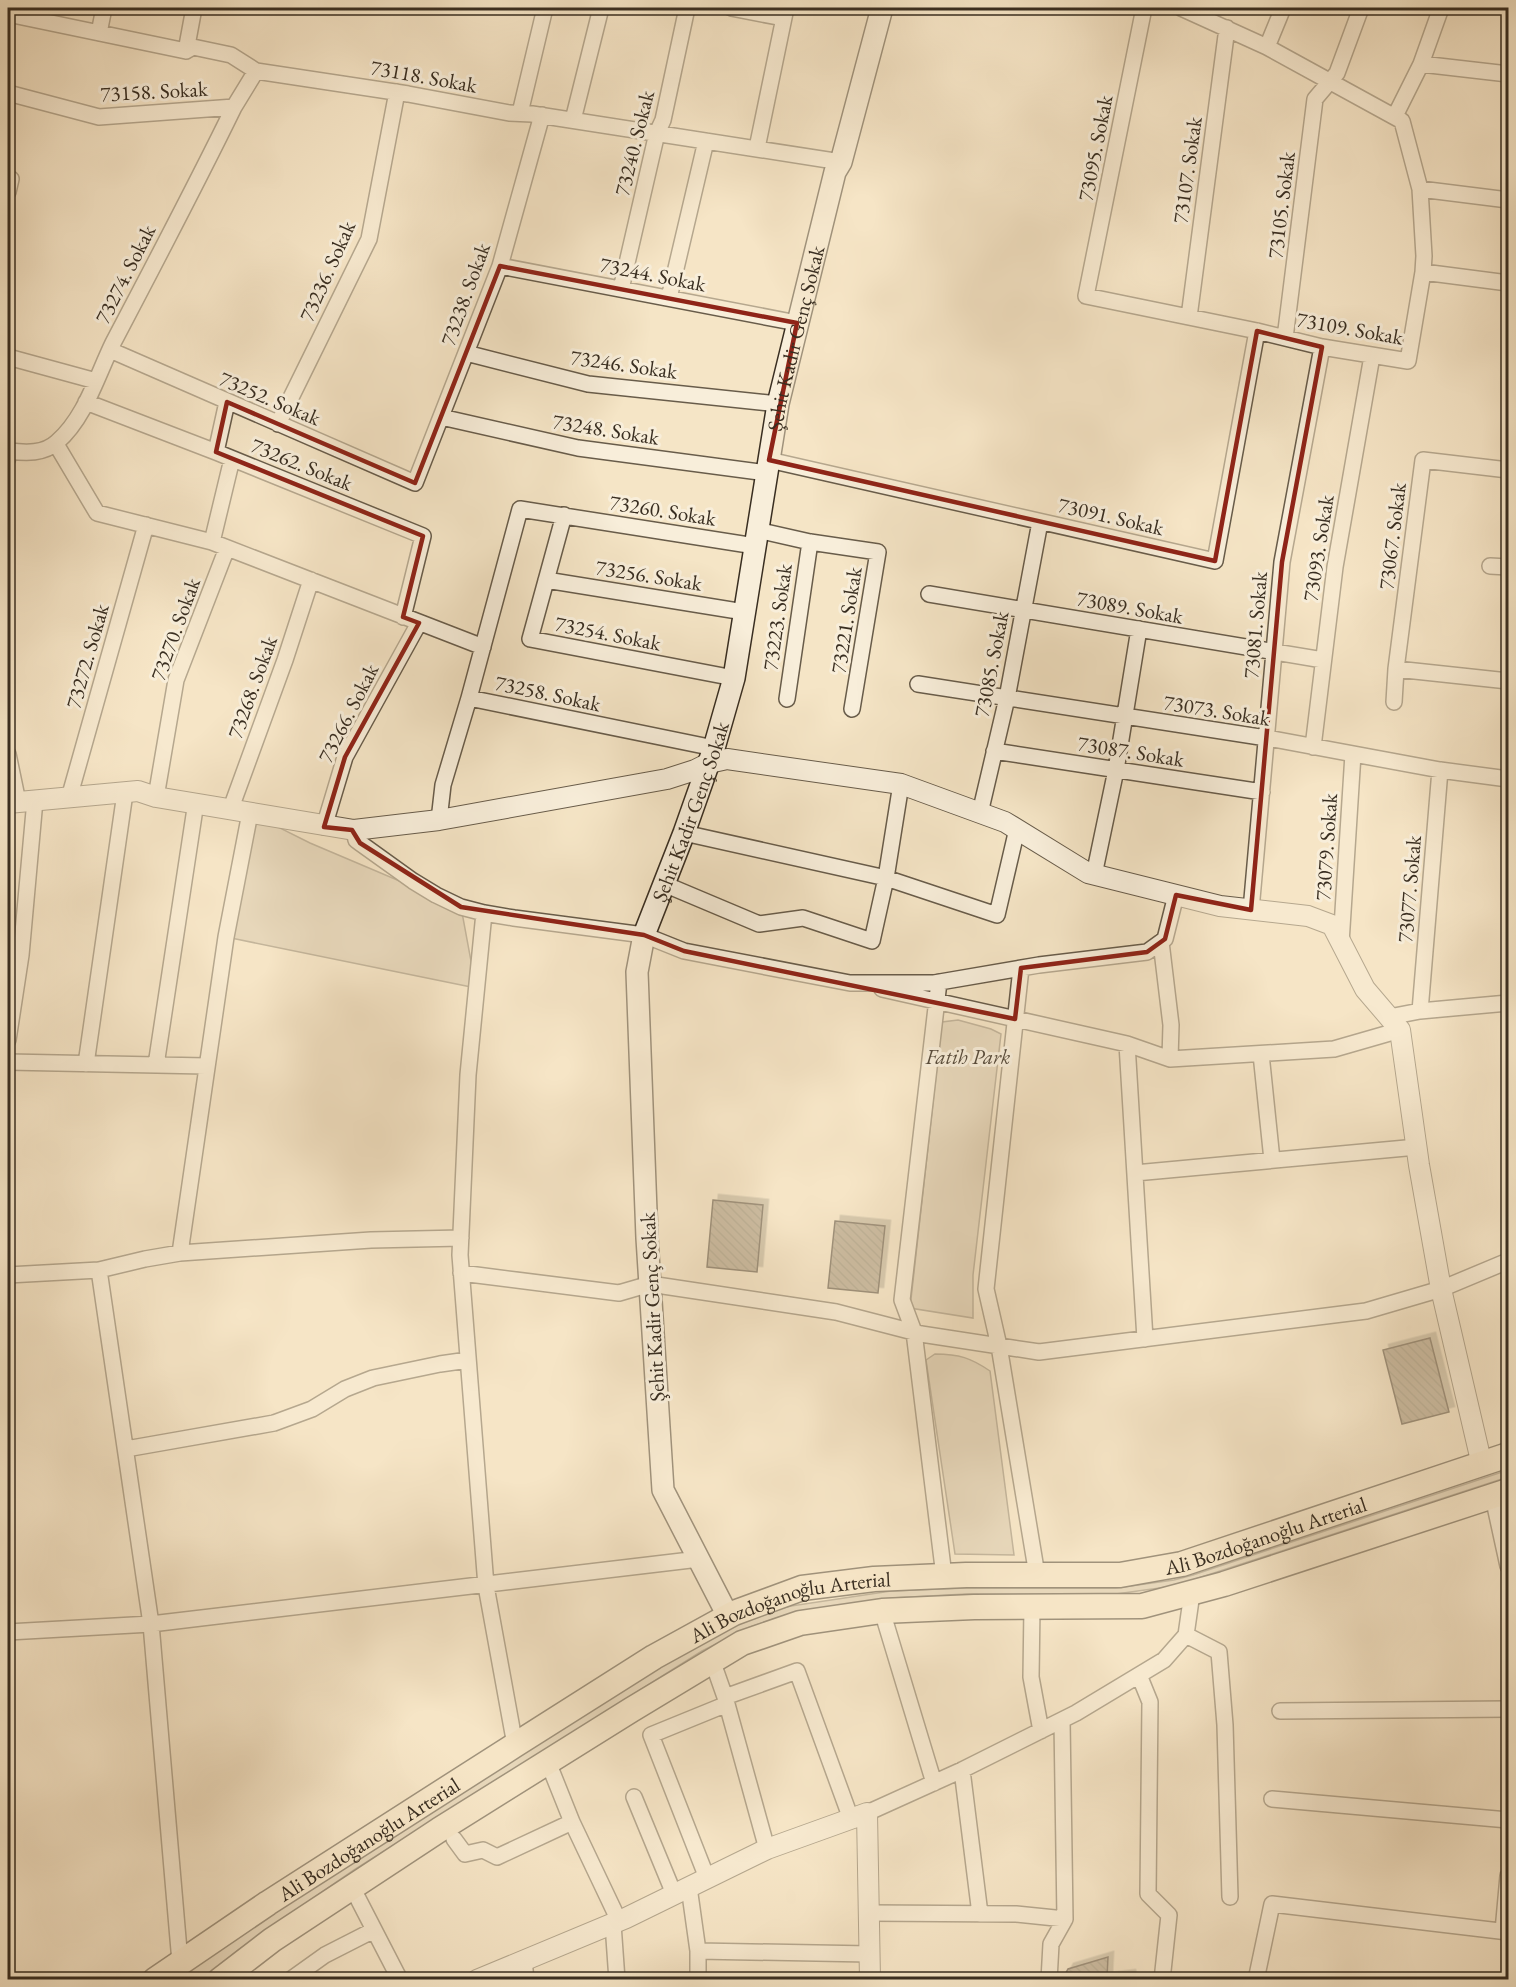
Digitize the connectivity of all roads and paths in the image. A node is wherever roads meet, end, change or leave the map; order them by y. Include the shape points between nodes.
1 (104, 8) edge
2 (194, 8) edge
3 (545, 8) edge
4 (601, 8) edge
5 (687, 8) edge
6 (731, 8) edge
7 (882, 8) edge
8 (1144, 8) edge
9 (1181, 8) edge
10 (1283, 8) edge
11 (1361, 8) edge
12 (1441, 8) edge
13 (36, 13) edge
14 (784, 13) edge
15 (8, 14) edge
16 (1219, 19) edge
17 (99, 33) junction
18 (1267, 47) junction
19 (186, 51) junction
20 (1421, 64) junction
21 (256, 71) junction
22 (1509, 74) edge
23 (1329, 81) junction
24 (397, 92) junction
25 (8, 93) edge
26 (234, 107) junction
27 (520, 113) junction
28 (542, 115) junction
29 (1395, 116) junction
30 (573, 120) junction
31 (657, 133) junction
32 (706, 141) junction
33 (757, 148) junction
34 (841, 162) junction
35 (1420, 189) junction
36 (1509, 200) edge
37 (500, 266) junction
38 (1424, 272) junction
39 (1509, 283) edge
40 (621, 289) junction
41 (1086, 296) joint
42 (669, 298) junction
43 (1189, 317) junction
44 (797, 323) junction
45 (1257, 331) junction
46 (1286, 338) junction
47 (1322, 347) junction
48 (110, 350) junction
49 (466, 353) junction
50 (1372, 356) junction
51 (8, 357) edge
52 (96, 381) junction
53 (86, 402) junction
54 (227, 402) junction
55 (778, 404) junction
56 (441, 417) junction
57 (278, 424) junction
58 (56, 444) junction
59 (216, 452) junction
60 (8, 453) edge
61 (232, 459) junction
62 (768, 467) junction
63 (1509, 470) edge
64 (415, 483) joint
65 (564, 515) junction
66 (1040, 522) junction
67 (146, 525) junction
68 (756, 538) junction
69 (212, 542) junction
70 (810, 542) junction
71 (227, 548) junction
72 (1490, 566) dead end
73 (1509, 567) edge
74 (311, 580) junction
75 (546, 580) junction
76 (929, 594) dead end
77 (1023, 610) junction
78 (744, 612) junction
79 (404, 617) junction
80 (419, 623) junction
81 (1139, 629) junction
82 (483, 646) junction
83 (1274, 652) junction
84 (1323, 660) junction
85 (1396, 669) junction
86 (734, 678) junction
87 (1509, 681) edge
88 (918, 684) dead end
89 (469, 698) junction
90 (1007, 698) junction
91 (787, 699) dead end
92 (1394, 702) dead end
93 (852, 709) dead end
94 (1126, 717) junction
95 (1267, 738) junction
96 (1313, 747) junction
97 (994, 751) junction
98 (8, 754) edge
99 (1353, 754) junction
100 (711, 755) junction
101 (1116, 770) junction
102 (1440, 770) junction
103 (1509, 779) edge
104 (901, 784) junction
105 (1262, 792) junction
106 (125, 793) junction
107 (156, 797) junction
108 (69, 798) junction
109 (20, 802) edge
110 (196, 802) junction
111 (231, 808) junction
112 (250, 813) junction
113 (980, 813) junction
114 (439, 820) junction
115 (324, 827) junction
116 (354, 830) junction
117 (1017, 830) junction
118 (684, 833) junction
119 (1094, 874) junction
120 (886, 878) junction
121 (664, 884) junction
122 (1176, 895) junction
123 (1251, 910) junction
124 (484, 913) junction
125 (644, 935) junction
126 (1161, 942) junction
127 (1341, 943) junction
128 (1021, 968) junction
129 (939, 982) junction
130 (854, 983) junction
131 (936, 1001) junction
132 (1509, 1003) edge
133 (1420, 1011) junction
134 (1015, 1019) junction
135 (1394, 1023) junction
136 (8, 1040) edge
137 (1127, 1044) junction
138 (1261, 1054) junction
139 (1170, 1059) junction
140 (8, 1062) edge
141 (86, 1064) junction
142 (156, 1065) junction
143 (206, 1066) junction
144 (1416, 1147) junction
145 (1272, 1160) junction
146 (1135, 1173) junction
147 (461, 1238) junction
148 (180, 1253) junction
149 (1509, 1261) edge
150 (99, 1270) junction
151 (461, 1273) junction
152 (8, 1275) edge
153 (650, 1284) junction
154 (1442, 1289) junction
155 (914, 1332) junction
156 (1145, 1339) junction
157 (999, 1346) junction
158 (468, 1360) junction
159 (126, 1449) junction
160 (1509, 1455) edge
161 (1482, 1466) junction
162 (1501, 1494) edge
163 (699, 1559) junction
164 (1509, 1566) edge
165 (1037, 1575) junction
166 (944, 1576) junction
167 (486, 1586) junction
168 (1192, 1593) junction
169 (1032, 1606) junction
170 (882, 1611) junction
171 (729, 1616) junction
172 (151, 1624) junction
173 (8, 1632) edge
174 (1186, 1635) junction
175 (712, 1660) junction
176 (1139, 1675) junction
177 (726, 1700) junction
178 (1509, 1709) edge
179 (1280, 1711) dead end
180 (1062, 1720) junction
181 (1041, 1731) junction
182 (515, 1745) junction
183 (548, 1762) junction
184 (962, 1770) junction
185 (934, 1783) junction
186 (634, 1797) dead end
187 (1272, 1799) dead end
188 (859, 1816) junction
189 (1509, 1820) edge
190 (572, 1822) junction
191 (454, 1839) dead end
192 (767, 1849) junction
193 (1509, 1876) edge
194 (707, 1878) junction
195 (352, 1887) junction
196 (682, 1891) junction
197 (1230, 1897) dead end
198 (870, 1913) junction
199 (980, 1914) junction
200 (1065, 1919) junction
201 (616, 1922) junction
202 (374, 1930) junction
203 (1506, 1931) edge
204 (698, 1951) junction
205 (870, 1954) junction
206 (180, 1962) junction
207 (525, 1970) edge
208 (155, 1980) edge
209 (220, 1980) edge
210 (290, 1980) edge
211 (400, 1980) edge
212 (477, 1980) edge
213 (617, 1980) edge
214 (698, 1980) edge
215 (870, 1980) edge
216 (1049, 1980) edge
217 (1162, 1980) edge
218 (1257, 1980) edge

1 - 17 street
2 - 19 street
3 - 27 street
4 - 30 street
5 - 31 street, 73240. Sokak
6 - 14 street
7 - 34 main road, Şehit Kadir Genç Sokak
8 - 41 street, 73095. Sokak
9 - 16 street
10 - 18 street
11 - 23 street, 73105. Sokak via 1336,73
12 - 20 street
13 - 15 street, 73118. Sokak
13 - 17 street, 73118. Sokak
14 - 33 street
16 - 18 street
16 - 43 street, 73107. Sokak
17 - 19 street, 73118. Sokak
18 - 23 street
19 - 21 street, 73118. Sokak via 193,47 231,55
20 - 22 street
20 - 29 street
21 - 24 street, 73118. Sokak
21 - 26 street, 73274. Sokak
23 - 29 street
23 - 46 street, 73105. Sokak via 1315,99
24 - 27 street, 73118. Sokak
24 - 57 street, 73236. Sokak via 369,239
25 - 26 street, 73158. Sokak via 99,117
26 - 48 street, 73274. Sokak
27 - 28 street, 73118. Sokak
28 - 30 street, 73118. Sokak
28 - 37 street, 73238. Sokak
29 - 35 street, 73109. Sokak via 1402,121
30 - 31 street, 73118. Sokak
31 - 32 street, 73118. Sokak
31 - 40 street, 73240. Sokak
32 - 33 street, 73118. Sokak
32 - 42 street
33 - 34 street, 73118. Sokak
34 - 44 main road, Şehit Kadir Genç Sokak via 835,172
35 - 36 street
35 - 38 street, 73109. Sokak
37 - 40 street, 73244. Sokak
37 - 49 street, 73238. Sokak
38 - 39 street
38 - 50 street, 73109. Sokak via 1408,361
40 - 42 street, 73244. Sokak
41 - 43 street, 73109. Sokak
42 - 44 street, 73244. Sokak
43 - 45 street, 73109. Sokak
44 - 55 main road, Şehit Kadir Genç Sokak
45 - 46 street, 73109. Sokak
45 - 66 street, 73091. Sokak via 1215,561
46 - 47 street, 73109. Sokak
47 - 50 street, 73109. Sokak
47 - 83 street, 73081. Sokak via 1282,562
48 - 52 street, 73274. Sokak
48 - 54 street, 73252. Sokak
49 - 55 street, 73246. Sokak via 588,384
49 - 56 street, 73238. Sokak
50 - 84 street, 73093. Sokak
51 - 52 street
52 - 53 street, 73274. Sokak
53 - 58 street, 73274. Sokak
53 - 59 street, 73262. Sokak
54 - 57 street, 73252. Sokak
54 - 59 street
55 - 62 main road, Şehit Kadir Genç Sokak
56 - 62 street, 73248. Sokak via 578,448
56 - 64 street, 73238. Sokak
57 - 64 street, 73252. Sokak
58 - 60 street via 34,452
58 - 67 street via 97,513
59 - 61 street, 73262. Sokak
61 - 69 street
61 - 79 street, 73262. Sokak via 423,536
62 - 66 street, 73091. Sokak
62 - 68 main road, Şehit Kadir Genç Sokak
63 - 85 street, 73067. Sokak via 1423,460
65 - 68 street, 73260. Sokak
65 - 75 street, 73254. Sokak
65 - 82 street, 73258. Sokak via 520,509
66 - 77 street, 73085. Sokak
67 - 69 street
67 - 108 street, 73272. Sokak
68 - 70 street, 73221. Sokak
68 - 78 main road, Şehit Kadir Genç Sokak
69 - 71 street
70 - 91 street, 73223. Sokak
70 - 93 street, 73221. Sokak via 878,552
71 - 74 street
71 - 107 street, 73270. Sokak via 177,680
72 - 73 street
74 - 79 street
74 - 111 street, 73268. Sokak
75 - 78 street, 73256. Sokak
75 - 86 street, 73254. Sokak via 530,639
76 - 77 street, 73089. Sokak
77 - 81 street, 73089. Sokak
77 - 90 street, 73085. Sokak
78 - 86 main road, Şehit Kadir Genç Sokak
79 - 80 street
80 - 82 street
80 - 115 street, 73266. Sokak via 345,757
81 - 83 street, 73089. Sokak
81 - 94 street
82 - 89 street, 73258. Sokak
83 - 84 street, 73089. Sokak
83 - 95 street, 73081. Sokak
84 - 96 street, 73093. Sokak
85 - 87 street
85 - 92 street, 73067. Sokak
86 - 100 main road, Şehit Kadir Genç Sokak
88 - 90 street, 73073. Sokak
89 - 100 street, 73258. Sokak
89 - 114 street via 443,785
90 - 94 street, 73073. Sokak
90 - 97 street, 73085. Sokak
94 - 95 street, 73073. Sokak
94 - 101 street
95 - 96 street, 73073. Sokak
95 - 105 street, 73081. Sokak
96 - 99 street, 73073. Sokak
97 - 101 street, 73087. Sokak
97 - 113 street, 73085. Sokak
98 - 109 street
99 - 102 street, 73073. Sokak
99 - 127 street, 73079. Sokak
100 - 104 street
100 - 114 street via 695,770 667,779
100 - 118 main road, Şehit Kadir Genç Sokak
101 - 105 street, 73087. Sokak
101 - 119 street
102 - 103 street, 73073. Sokak
102 - 133 street, 73077. Sokak
104 - 113 street
104 - 120 street
105 - 123 street, 73081. Sokak
106 - 107 street via 138,791
106 - 108 street
106 - 141 street
107 - 110 street
108 - 109 street
109 - 136 street via 21,955
110 - 111 street
110 - 142 street
111 - 112 street
112 - 115 street
112 - 143 street
113 - 117 street
114 - 116 street
115 - 116 street
116 - 124 street via 360,843 436,895
117 - 119 street
117 - 120 street via 997,915
118 - 120 street
118 - 121 main road, Şehit Kadir Genç Sokak
119 - 122 street
120 - 121 street via 872,941 803,918 759,924
121 - 125 main road, Şehit Kadir Genç Sokak
122 - 123 street
122 - 126 street via 1170,927
123 - 127 street via 1308,916 1332,925
124 - 125 street
124 - 147 street via 468,1075
125 - 130 street via 684,951
125 - 153 main road, Şehit Kadir Genç Sokak via 637,972
126 - 128 street via 1147,952
126 - 139 street via 1171,1025
127 - 135 street via 1365,989
128 - 129 street
128 - 134 street
129 - 130 street
129 - 131 street
130 - 131 street
131 - 134 street
131 - 155 street via 902,1300
132 - 133 street
133 - 135 street
134 - 137 street
134 - 157 street via 986,1289
135 - 138 street via 1334,1049
135 - 144 street
137 - 139 street
137 - 146 street
138 - 139 street
138 - 145 street
140 - 141 street
141 - 142 street
142 - 143 street
143 - 148 street
144 - 145 street
144 - 154 street
145 - 146 street
146 - 156 street
147 - 148 street
147 - 151 street
148 - 150 street
149 - 154 street
150 - 152 street
150 - 159 street
151 - 153 street via 618,1293
151 - 158 street
153 - 155 street via 836,1312
153 - 163 main road, Şehit Kadir Genç Sokak via 663,1490
154 - 156 street via 1366,1311
154 - 161 street
155 - 157 street
155 - 166 street
156 - 157 street via 1039,1352
157 - 165 street
158 - 159 street via 372,1378 312,1409 274,1423
158 - 167 street
159 - 172 street
160 - 161 main road, Ali Bozdoğanoğlu Arterial
161 - 165 main road, Ali Bozdoğanoğlu Arterial via 1182,1564 1120,1575
162 - 164 street
162 - 168 main road, Ali Bozdoğanoğlu Arterial
163 - 167 street
163 - 171 main road, Şehit Kadir Genç Sokak
165 - 166 main road, Ali Bozdoğanoğlu Arterial
166 - 171 main road, Ali Bozdoğanoğlu Arterial via 802,1588
167 - 172 street
167 - 182 street
168 - 169 main road, Ali Bozdoğanoğlu Arterial via 1142,1606
168 - 174 street
169 - 170 main road, Ali Bozdoğanoğlu Arterial
169 - 181 street via 1031,1677
170 - 175 main road, Ali Bozdoğanoğlu Arterial via 800,1623 742,1643
170 - 185 street
171 - 182 main road, Ali Bozdoğanoğlu Arterial
172 - 173 street
172 - 206 street
174 - 176 street via 1164,1660
174 - 197 street via 1219,1652
175 - 177 street
175 - 183 main road, Ali Bozdoğanoğlu Arterial
176 - 180 street
176 - 217 street via 1150,1702 1148,1894 1169,1915
177 - 188 street via 797,1671
177 - 192 street
177 - 194 street via 651,1735
178 - 179 street
180 - 181 street
180 - 200 street
181 - 184 street
182 - 206 main road, Ali Bozdoğanoğlu Arterial
183 - 190 street
183 - 195 main road, Ali Bozdoğanoğlu Arterial
184 - 185 street
184 - 199 street
185 - 188 street
186 - 196 street
187 - 189 street
188 - 192 street
188 - 198 street
190 - 191 street via 497,1857 483,1850 465,1854
190 - 201 street
192 - 194 street
193 - 203 street
194 - 196 street
195 - 202 street
195 - 209 main road, Ali Bozdoğanoğlu Arterial
196 - 201 street
196 - 204 street
198 - 199 street
198 - 205 street
199 - 200 street
200 - 216 street via 1051,1944
201 - 207 street
201 - 213 street
202 - 210 street via 325,1955
202 - 211 street
203 - 218 street via 1272,1904
204 - 205 street
204 - 214 street
205 - 215 street
206 - 208 main road, Ali Bozdoğanoğlu Arterial
207 - 212 street

